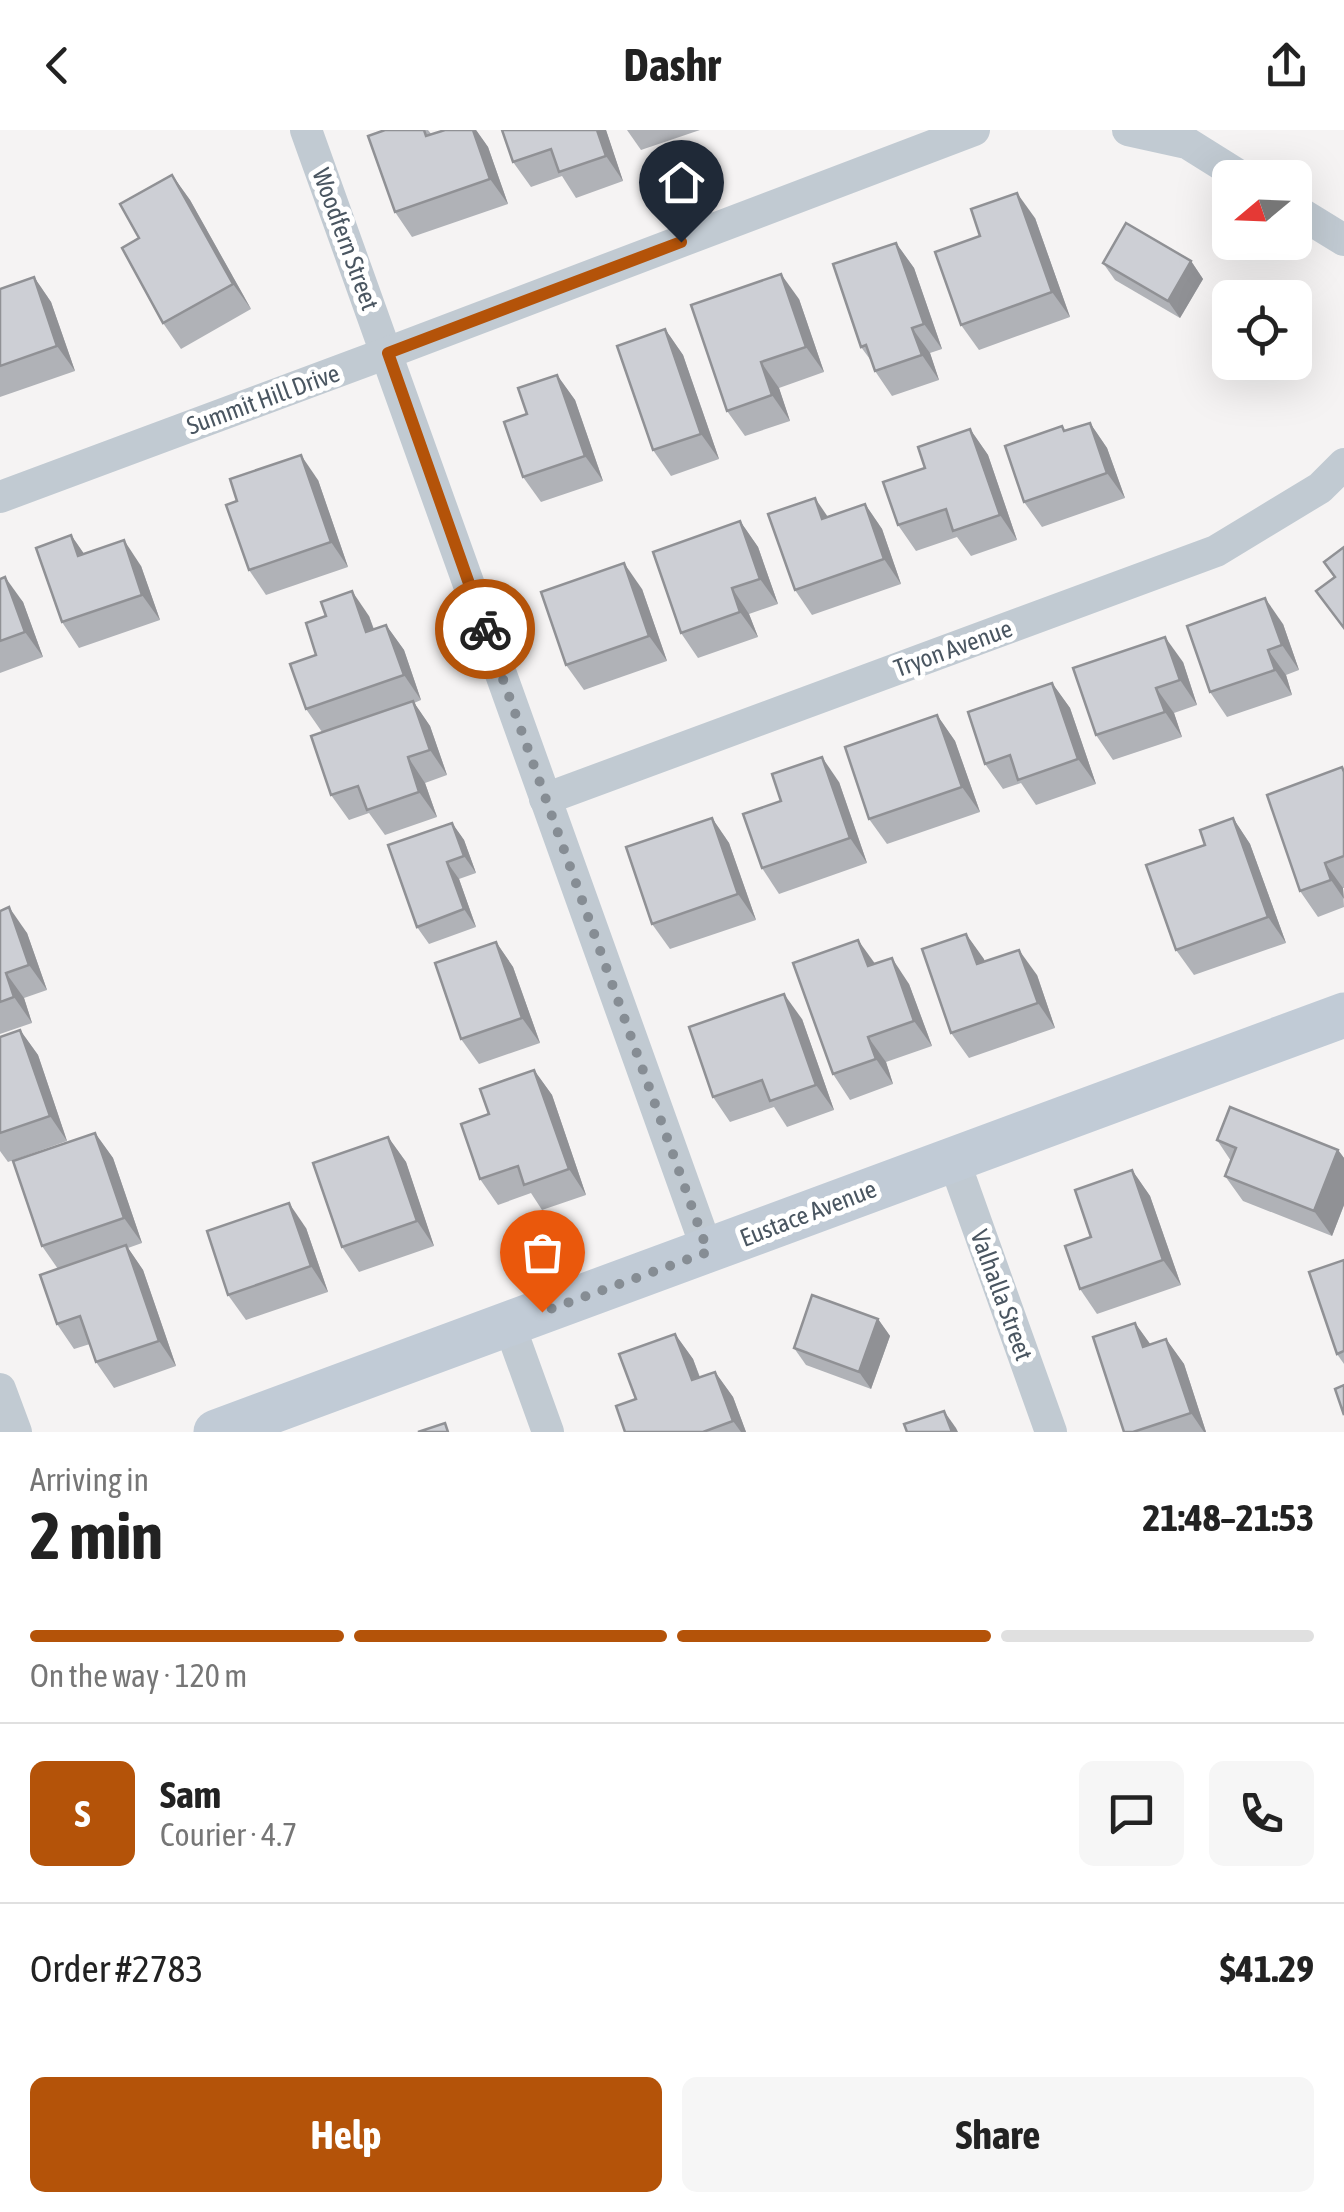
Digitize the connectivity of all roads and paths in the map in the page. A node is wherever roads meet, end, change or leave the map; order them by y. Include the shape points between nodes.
1 (306, 130) edge
2 (974, 130) edge
3 (1128, 130) edge
4 (1214, 160) edge
5 (1312, 220) edge
6 (1344, 240) edge
7 (388, 353) junction
8 (1344, 464) edge
9 (0, 496) edge
10 (545, 800) junction
11 (1344, 1015) edge
12 (953, 1158) junction
13 (708, 1252) junction
14 (509, 1324) junction
15 (0, 1389) edge
16 (16, 1432) edge
17 (216, 1432) edge
18 (548, 1432) edge
19 (1050, 1432) edge

1 - 7 street, Woodfern Street
2 - 7 street, Summit Hill Drive
3 - 4 street via 1187,143
5 - 6 street
7 - 9 street, Summit Hill Drive
7 - 10 street, Woodfern Street
8 - 10 street, Tryon Avenue via 1320,488 1216,551
10 - 13 street, Woodfern Street
11 - 12 street, Eustace Avenue
12 - 13 street, Eustace Avenue
12 - 19 street, Valhalla Street
13 - 14 street, Eustace Avenue
14 - 17 street, Eustace Avenue
14 - 18 street
15 - 16 street

